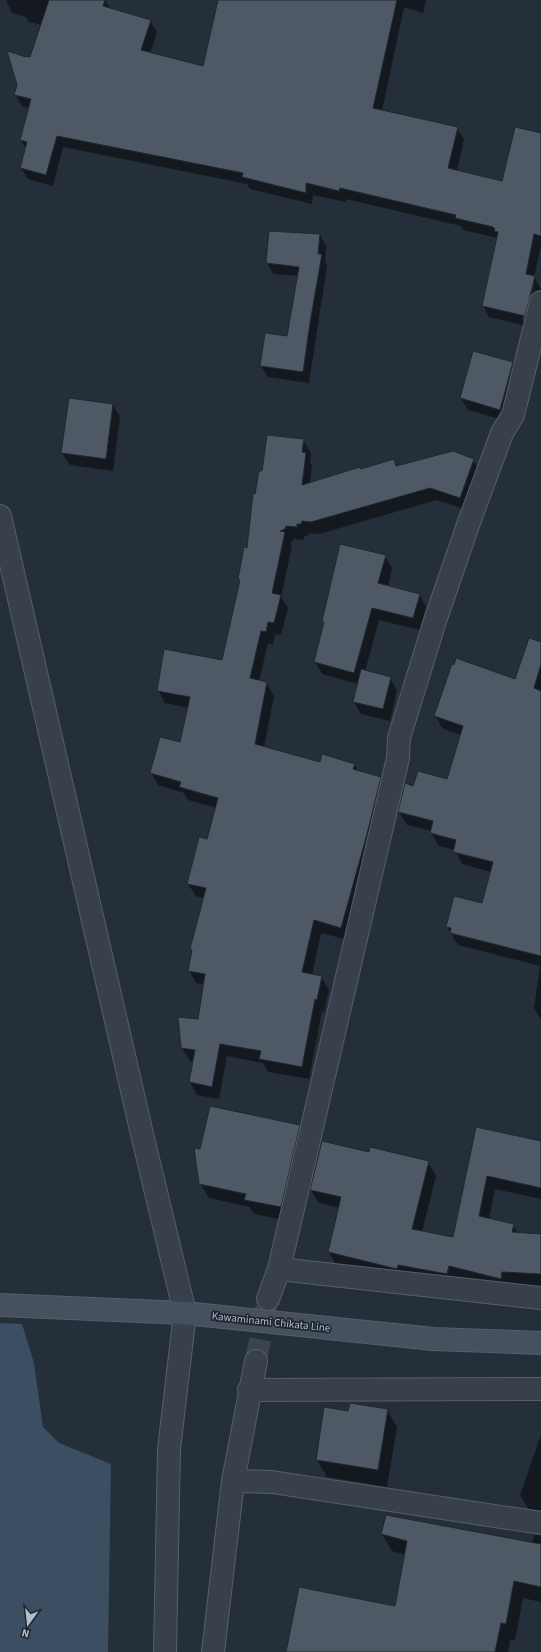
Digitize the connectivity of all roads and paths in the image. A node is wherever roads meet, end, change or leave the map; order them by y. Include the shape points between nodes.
1 (541, 302) edge
2 (0, 516) edge
3 (279, 1269) junction
4 (541, 1298) edge
5 (268, 1299) tunnel mouth
6 (0, 1305) edge
7 (185, 1313) junction
8 (541, 1343) edge
9 (256, 1361) tunnel mouth
10 (541, 1389) edge
11 (249, 1390) junction
12 (233, 1481) junction
13 (541, 1522) edge
14 (165, 1652) edge
15 (213, 1652) edge

1 - 3 street via 513,415 502,433 468,525 399,738 398,758
2 - 7 street
3 - 4 street
3 - 5 street
6 - 7 main road, Kawaminami Chikata Line
7 - 8 main road, Kawaminami Chikata Line via 433,1339
7 - 14 street via 169,1449
9 - 11 street
10 - 11 street
11 - 12 street
12 - 13 street via 272,1482
12 - 15 street

